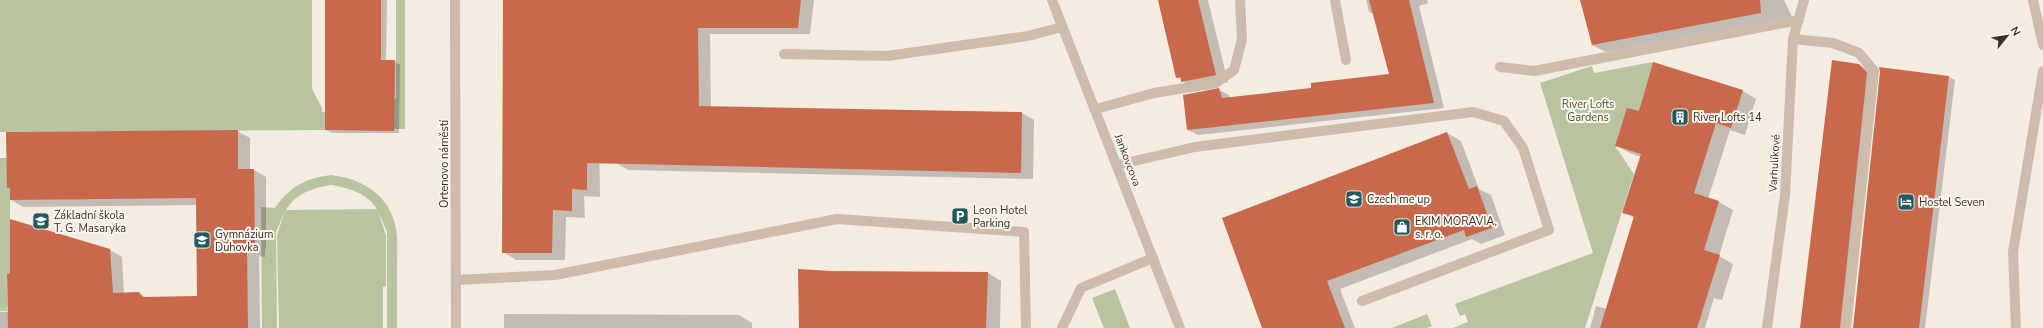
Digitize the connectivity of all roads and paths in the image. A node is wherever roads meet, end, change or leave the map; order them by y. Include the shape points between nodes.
1 (456, 0) edge
2 (1052, 0) edge
3 (1240, 0) edge
4 (1335, 0) edge
5 (1804, 0) edge
6 (2033, 0) edge
7 (1799, 20) junction
8 (1062, 27) junction
9 (1793, 38) junction
10 (2043, 45) edge
11 (784, 54) dead end
12 (1346, 60) dead end
13 (1500, 67) dead end
14 (2043, 71) edge
15 (1096, 109) junction
16 (1116, 165) junction
17 (1153, 258) junction
18 (456, 280) junction
19 (1362, 301) dead end
20 (456, 328) edge
21 (1026, 328) edge
22 (1062, 328) edge
23 (1180, 328) edge
24 (1767, 328) edge
25 (1846, 328) edge
26 (2016, 328) edge

1 - 18 street, Ortenovo náměstí
2 - 8 street, Jankovcova
3 - 15 street via 1242,39 1234,70 1216,83 1154,93
4 - 12 street
5 - 7 street, Varhulíkové
6 - 10 street
7 - 9 street, Varhulíkové
7 - 13 street via 1534,72
8 - 11 street via 1028,36 887,56
8 - 15 street, Jankovcova
9 - 24 street, Varhulíkové via 1785,195
9 - 25 street via 1833,43 1859,53 1874,71
14 - 26 street via 2013,252
15 - 16 street, Jankovcova
16 - 17 street, Jankovcova
16 - 19 street via 1195,147 1473,112 1504,121 1523,148 1549,230
17 - 22 street via 1081,288
17 - 23 street, Jankovcova
18 - 20 street, Ortenovo náměstí
18 - 21 street via 555,275 837,219 1024,232

